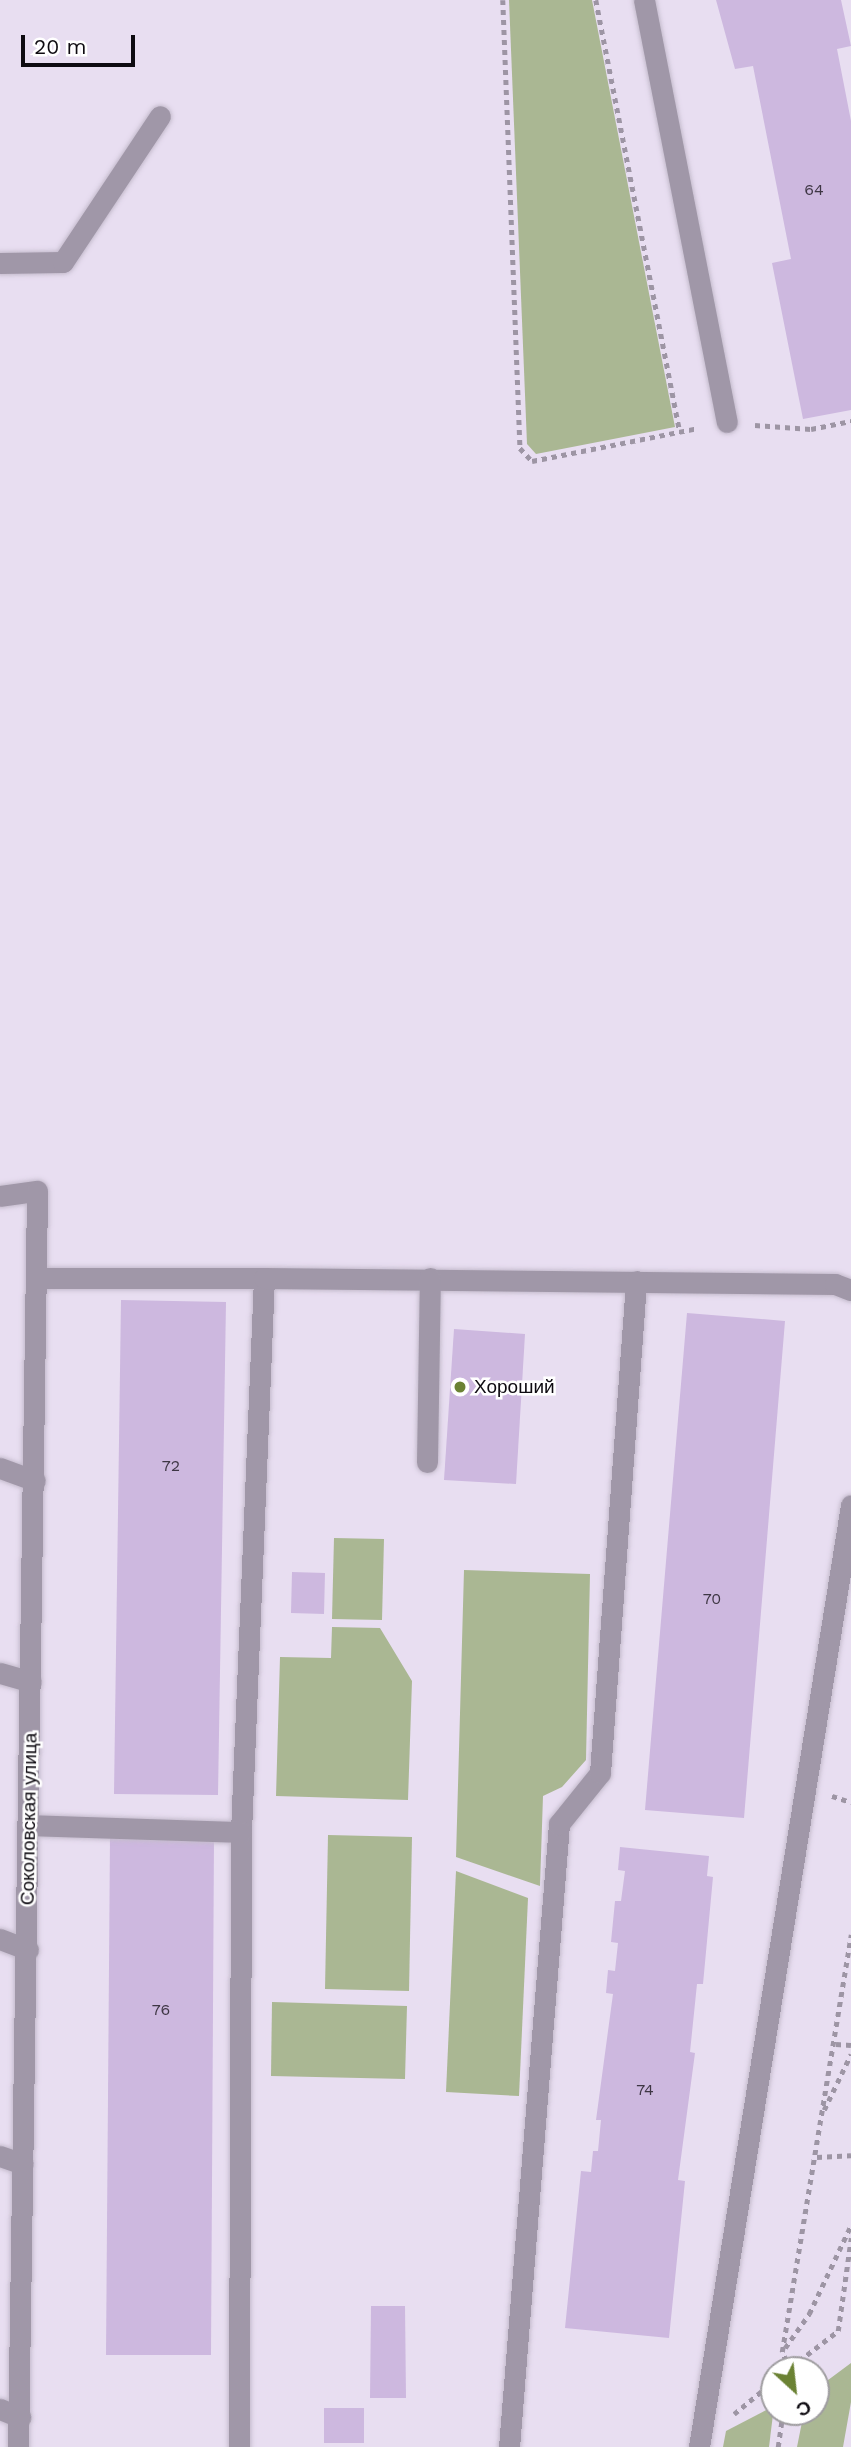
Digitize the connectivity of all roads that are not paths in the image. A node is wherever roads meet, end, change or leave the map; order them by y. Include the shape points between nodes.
1 (644, 0) edge
2 (160, 116) dead end
3 (0, 263) edge
4 (727, 422) road end
5 (0, 1196) edge
6 (36, 1278) junction
7 (264, 1278) junction
8 (430, 1278) junction
9 (636, 1281) junction
10 (851, 1290) edge
11 (426, 1462) dead end
12 (0, 1468) edge
13 (35, 1481) junction
14 (851, 1505) edge
15 (0, 1672) edge
16 (31, 1682) junction
17 (29, 1825) junction
18 (241, 1832) junction
19 (0, 1939) edge
20 (28, 1950) junction
21 (0, 2156) edge
22 (23, 2164) junction
23 (10, 2413) edge
24 (18, 2447) edge
25 (239, 2447) edge
26 (509, 2447) edge
27 (699, 2447) edge

1 - 4 street
2 - 3 street via 63,262
5 - 6 street, Соколовская улица via 37,1191
6 - 7 street
6 - 13 street, Соколовская улица
7 - 8 street
7 - 18 street
8 - 9 street
8 - 11 street
9 - 10 street via 835,1284
9 - 26 street via 600,1773 559,1824
12 - 13 street
13 - 16 street, Соколовская улица
14 - 27 street
15 - 16 street
16 - 17 street, Соколовская улица
17 - 18 street
17 - 20 street, Соколовская улица
18 - 25 street
19 - 20 street
20 - 22 street, Соколовская улица
21 - 22 street
22 - 23 street, Соколовская улица
23 - 24 street, Соколовская улица

